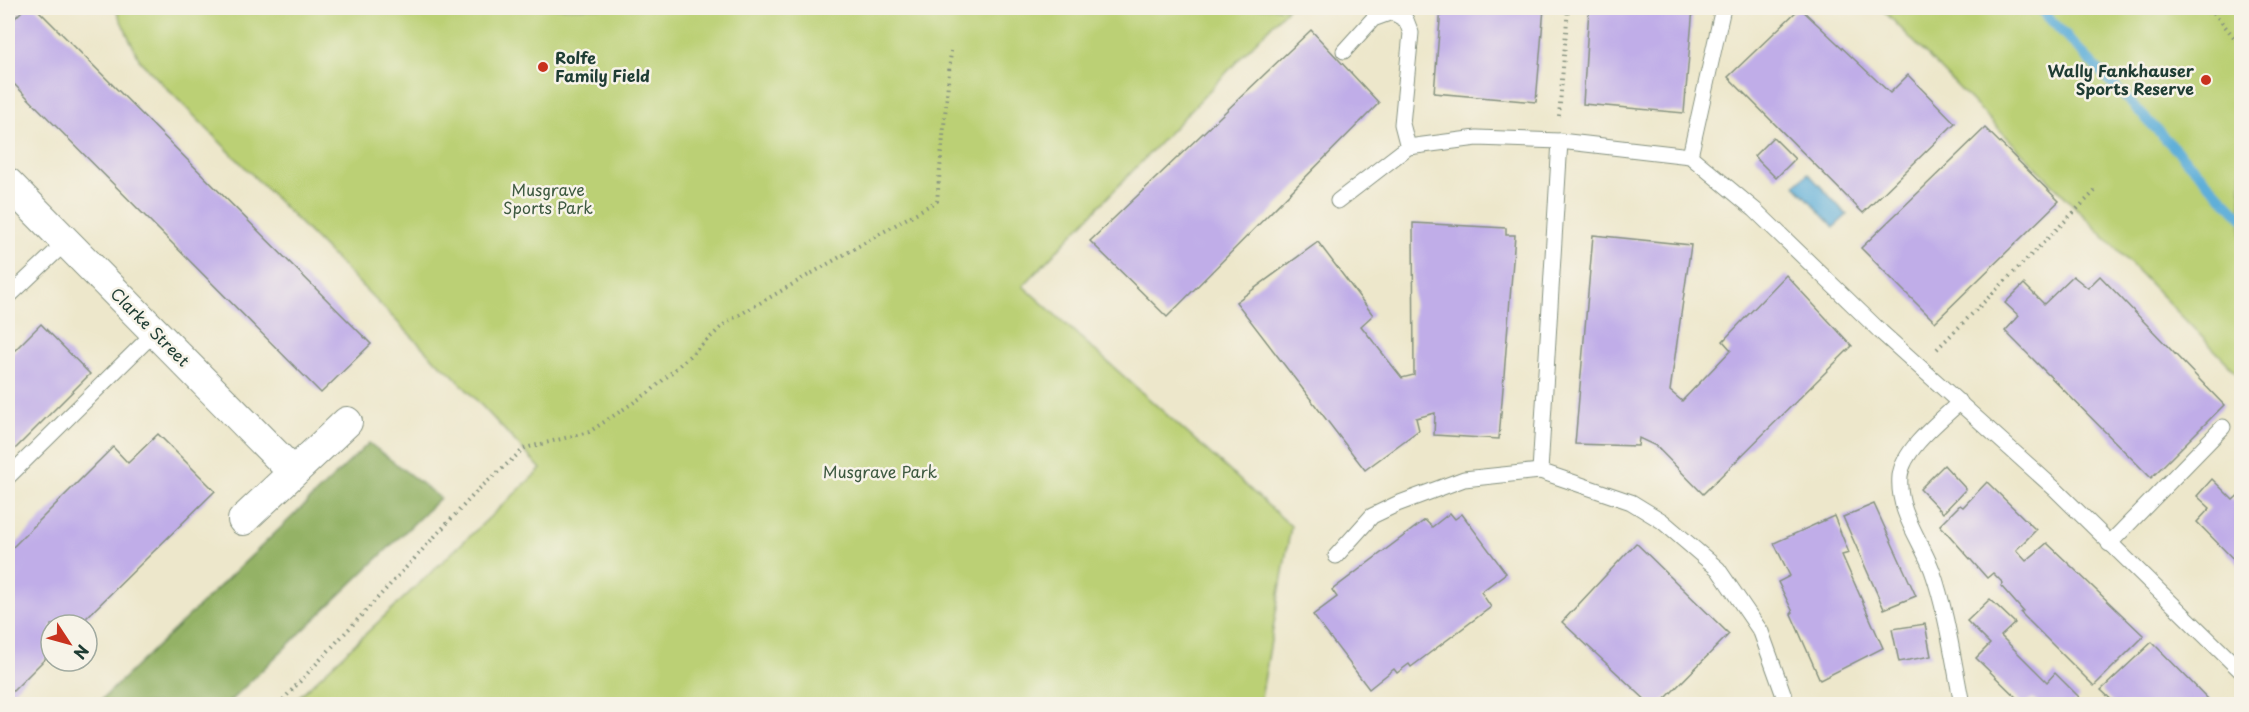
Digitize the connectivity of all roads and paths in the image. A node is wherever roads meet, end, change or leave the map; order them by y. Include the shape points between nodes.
1 (1568, 8) edge
2 (1723, 8) edge
3 (2210, 8) edge
4 (2241, 46) edge
5 (951, 51) dead end
6 (1344, 51) dead end
7 (1559, 116) dead end
8 (1560, 141) junction
9 (1408, 147) junction
10 (1690, 156) junction
11 (8, 183) edge
12 (2095, 191) dead end
13 (1338, 201) dead end
14 (66, 242) junction
15 (8, 297) edge
16 (155, 332) junction
17 (1920, 368) junction
18 (1960, 402) junction
19 (347, 422) dead end
20 (2223, 428) dead end
21 (1540, 471) junction
22 (293, 472) junction
23 (8, 477) edge
24 (243, 520) dead end
25 (2109, 544) junction
26 (1335, 556) dead end
27 (2241, 672) edge
28 (279, 705) edge
29 (1787, 705) edge
30 (1962, 705) edge

1 - 7 path
2 - 10 lane
3 - 4 path
5 - 28 path via 937,201 727,322 651,391 589,432 525,448 479,489
6 - 9 lane via 1373,19 1392,12 1406,20 1411,33 1402,124
8 - 9 lane via 1477,138
8 - 10 lane
8 - 21 lane
9 - 13 lane
10 - 17 lane via 1755,210
11 - 14 street, Clarke Street
12 - 17 path
14 - 15 lane
14 - 16 street, Clarke Street
16 - 22 street, Clarke Street
16 - 23 lane
17 - 18 lane
18 - 25 lane
18 - 30 lane via 1913,447 1900,475 1905,516 1931,570
19 - 22 street
20 - 25 lane
21 - 26 lane via 1464,479 1397,504 1372,516
21 - 29 lane via 1631,502 1662,521 1718,569 1761,632
22 - 24 street
25 - 27 lane

